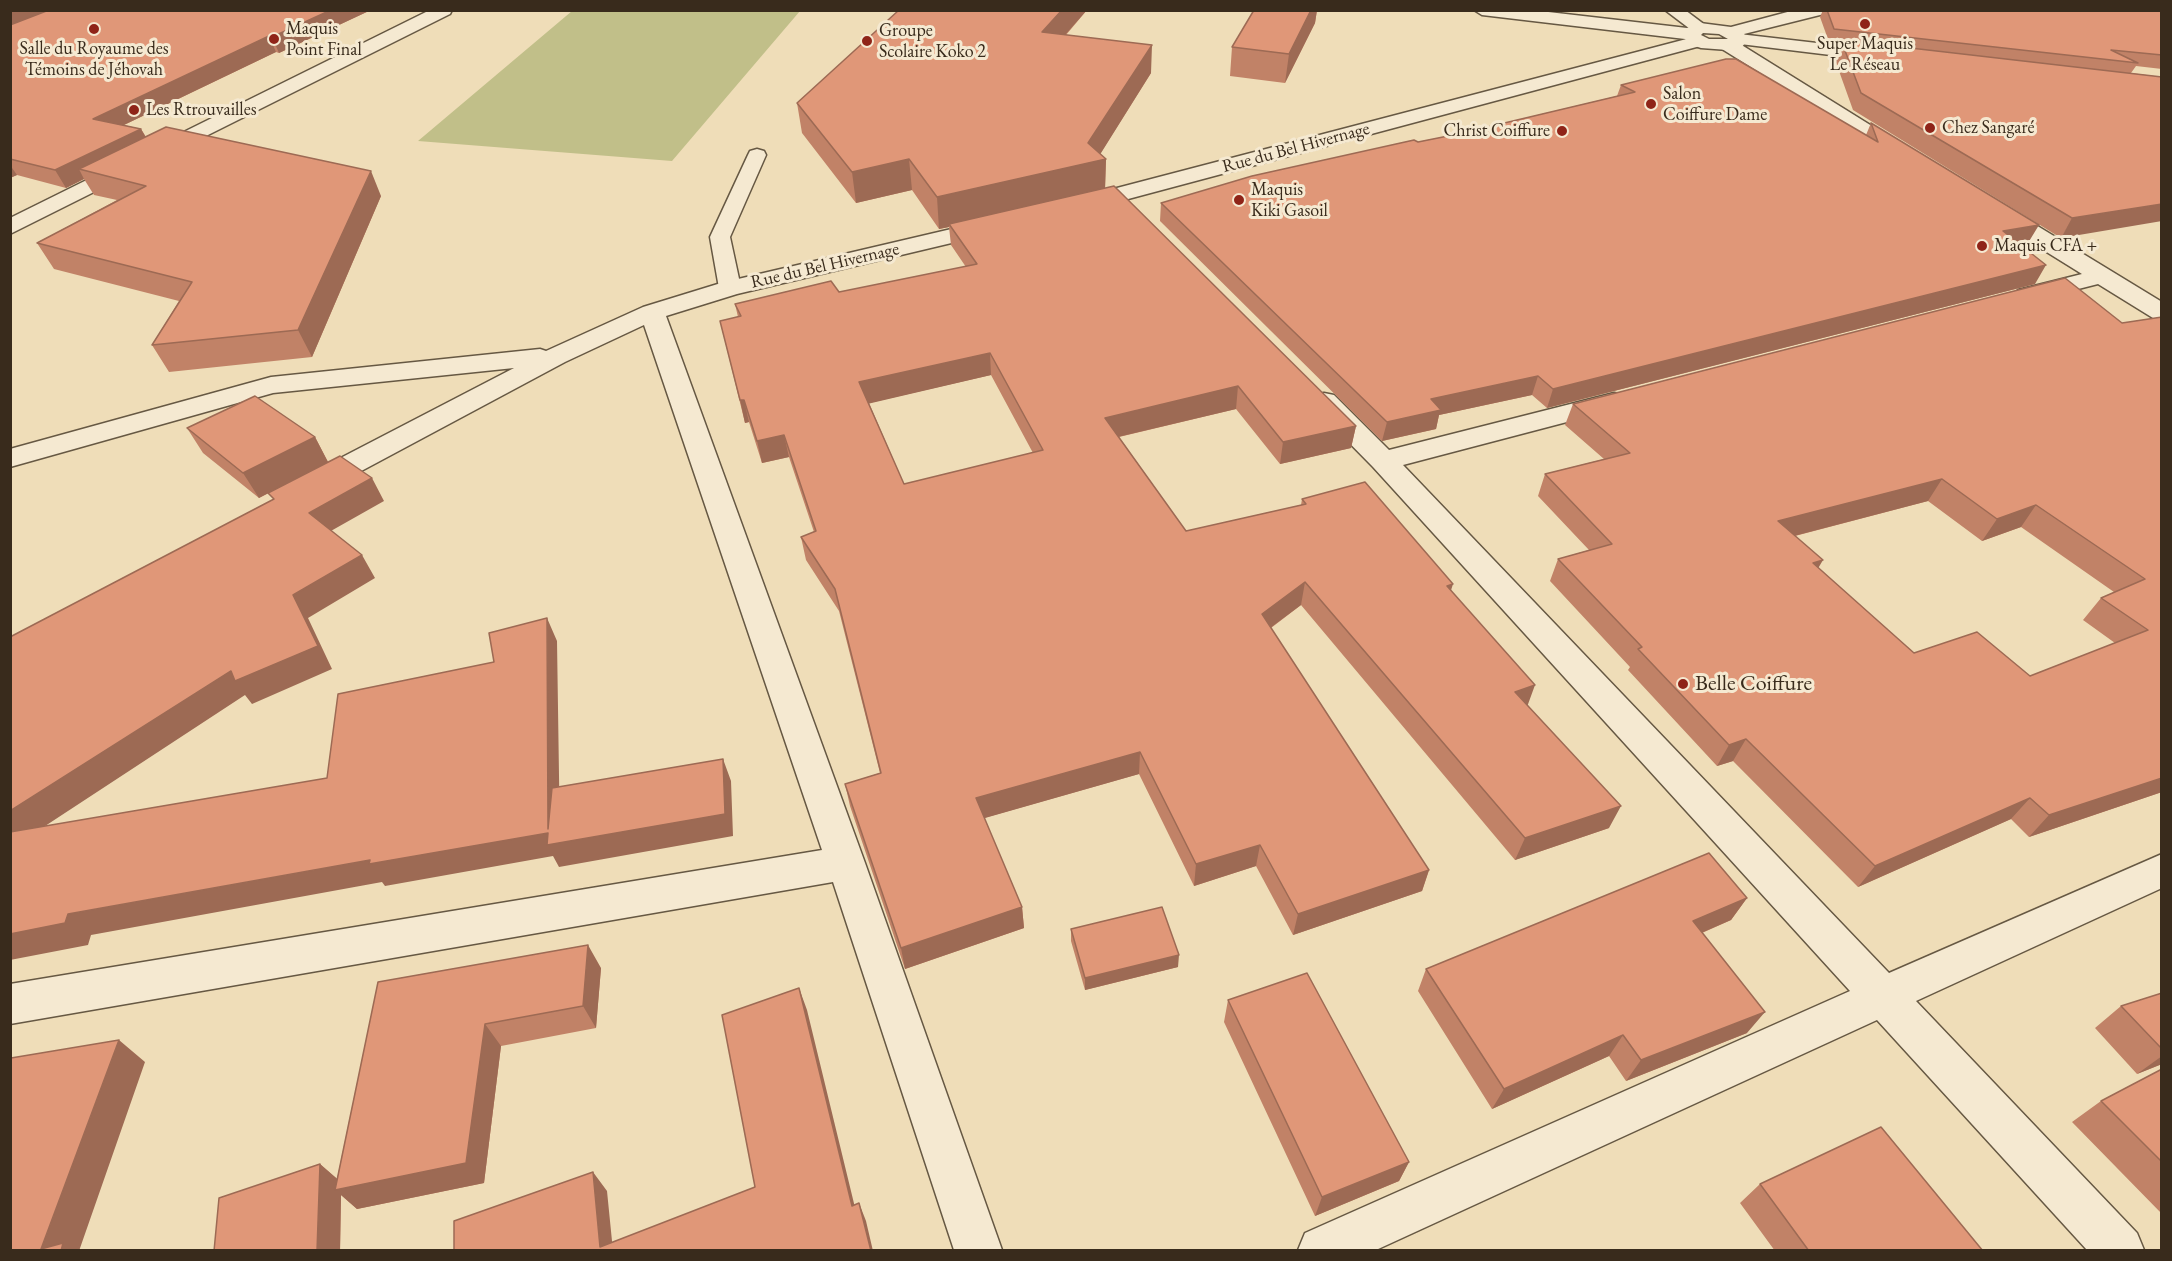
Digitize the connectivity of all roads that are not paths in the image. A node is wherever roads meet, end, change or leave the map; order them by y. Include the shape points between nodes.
1 (444, 10) edge
2 (1482, 10) edge
3 (1673, 10) edge
4 (1818, 10) edge
5 (1696, 34) junction
6 (1732, 39) junction
7 (1903, 58) edge
8 (757, 155) dead end
9 (1920, 164) edge
10 (1119, 196) junction
11 (1980, 201) edge
12 (1051, 212) edge
13 (1016, 220) edge
14 (1144, 221) edge
15 (10, 227) edge
16 (2101, 276) junction
17 (730, 288) junction
18 (2008, 299) edge
19 (652, 312) junction
20 (2162, 313) edge
21 (556, 356) junction
22 (1300, 378) edge
23 (1638, 395) edge
24 (10, 458) edge
25 (1383, 461) junction
26 (294, 494) edge
27 (846, 862) junction
28 (2162, 870) edge
29 (1882, 997) junction
30 (10, 1004) edge
31 (978, 1251) edge
32 (1322, 1251) edge
33 (2120, 1251) edge

1 - 15 street
2 - 5 street
3 - 5 street
4 - 6 street
5 - 6 street
5 - 10 street, Rue du Bel Hivernage
6 - 7 street
6 - 9 street
8 - 17 lane via 720,237
10 - 12 street, Rue du Bel Hivernage
10 - 14 street
11 - 16 street
13 - 17 street, Rue du Bel Hivernage
16 - 18 street
16 - 20 street
17 - 19 street, Rue du Bel Hivernage
19 - 21 street, Rue du Bel Hivernage
19 - 27 street
21 - 24 street via 271,385
21 - 26 street, Rue du Bel Hivernage
22 - 25 street
23 - 25 street
25 - 29 street
27 - 30 street
27 - 31 street
28 - 29 street
29 - 32 street
29 - 33 street

